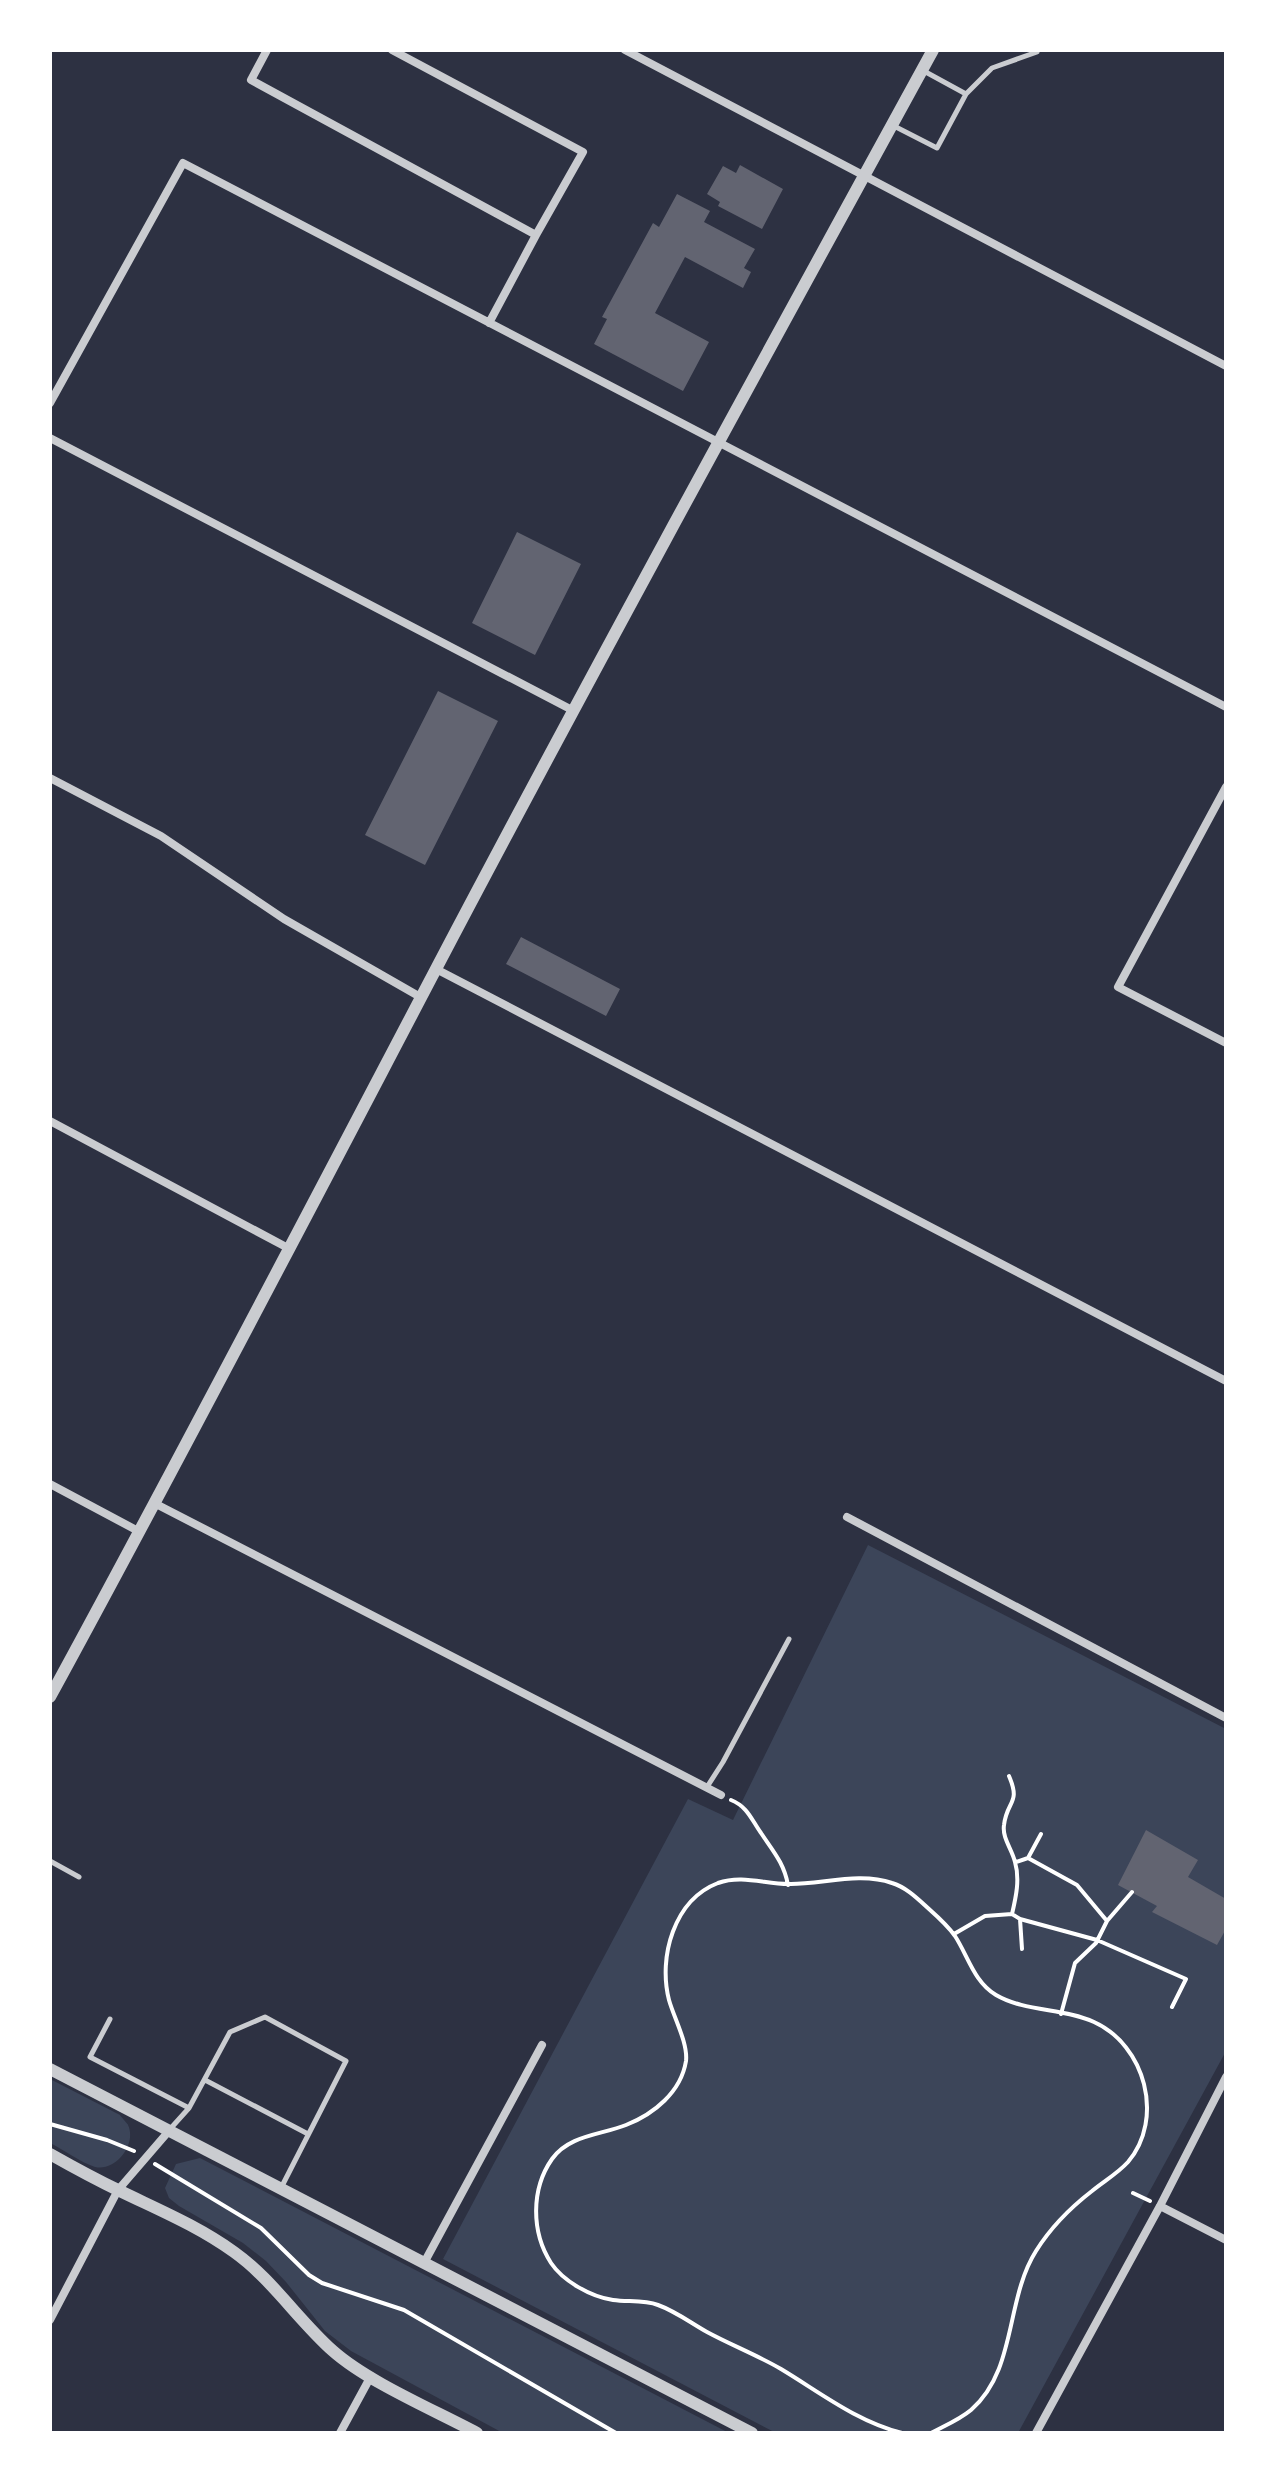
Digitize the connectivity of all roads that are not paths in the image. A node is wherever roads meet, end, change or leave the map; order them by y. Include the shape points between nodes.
1 (267, 50) edge
2 (392, 50) edge
3 (625, 50) edge
4 (933, 50) edge
5 (1036, 51) edge
6 (922, 70) junction
7 (966, 94) junction
8 (892, 125) junction
9 (863, 177) junction
10 (536, 235) junction
11 (489, 323) junction
12 (1226, 366) edge
13 (50, 403) edge
14 (50, 438) edge
15 (719, 443) junction
16 (1226, 707) edge
17 (574, 711) junction
18 (50, 778) edge
19 (1226, 787) edge
20 (436, 969) junction
21 (422, 998) junction
22 (1226, 1043) edge
23 (50, 1121) edge
24 (288, 1248) junction
25 (1226, 1381) edge
26 (50, 1484) edge
27 (156, 1504) junction
28 (847, 1517) dead end
29 (140, 1532) junction
30 (789, 1639) dead end
31 (50, 1697) edge
32 (1226, 1718) edge
33 (707, 1787) junction
34 (721, 1795) road end
35 (50, 1861) edge
36 (79, 1877) dead end
37 (110, 2019) dead end
38 (542, 2045) dead end
39 (50, 2069) edge
40 (1226, 2077) edge
41 (205, 2080) junction
42 (189, 2108) junction
43 (168, 2132) junction
44 (308, 2134) junction
45 (50, 2154) edge
46 (118, 2190) junction
47 (280, 2190) junction
48 (1160, 2206) junction
49 (1226, 2240) edge
50 (424, 2263) junction
51 (50, 2320) edge
52 (371, 2376) junction
53 (340, 2433) edge
54 (477, 2433) edge
55 (752, 2433) edge
56 (1036, 2433) edge

1 - 10 street via 251,80
2 - 10 street via 583,152
3 - 9 street
4 - 6 street
5 - 7 lane via 992,68
6 - 7 lane
6 - 8 street
7 - 8 lane via 937,148
8 - 9 street
9 - 12 street
9 - 15 street
10 - 11 street
11 - 13 street via 183,163
11 - 15 street
14 - 17 street
15 - 16 street
15 - 17 street
17 - 20 street
18 - 21 street via 161,836 284,919
19 - 22 street via 1118,987
20 - 21 street
20 - 25 street
21 - 24 street
23 - 24 street
24 - 27 street
26 - 29 street
27 - 29 street
27 - 33 street
28 - 32 street
29 - 31 street
30 - 33 lane
33 - 34 street
35 - 36 lane
37 - 42 lane via 90,2057
38 - 50 street
39 - 43 street
40 - 48 street
41 - 42 lane
41 - 44 lane
41 - 44 lane via 230,2032 265,2017 346,2061
42 - 43 lane
43 - 46 street
43 - 47 street
44 - 47 lane
45 - 46 street
46 - 51 street
46 - 52 street via 195,2226 236,2253 336,2353
47 - 50 street
48 - 49 street
48 - 56 street
50 - 55 street
52 - 53 street
52 - 54 street

